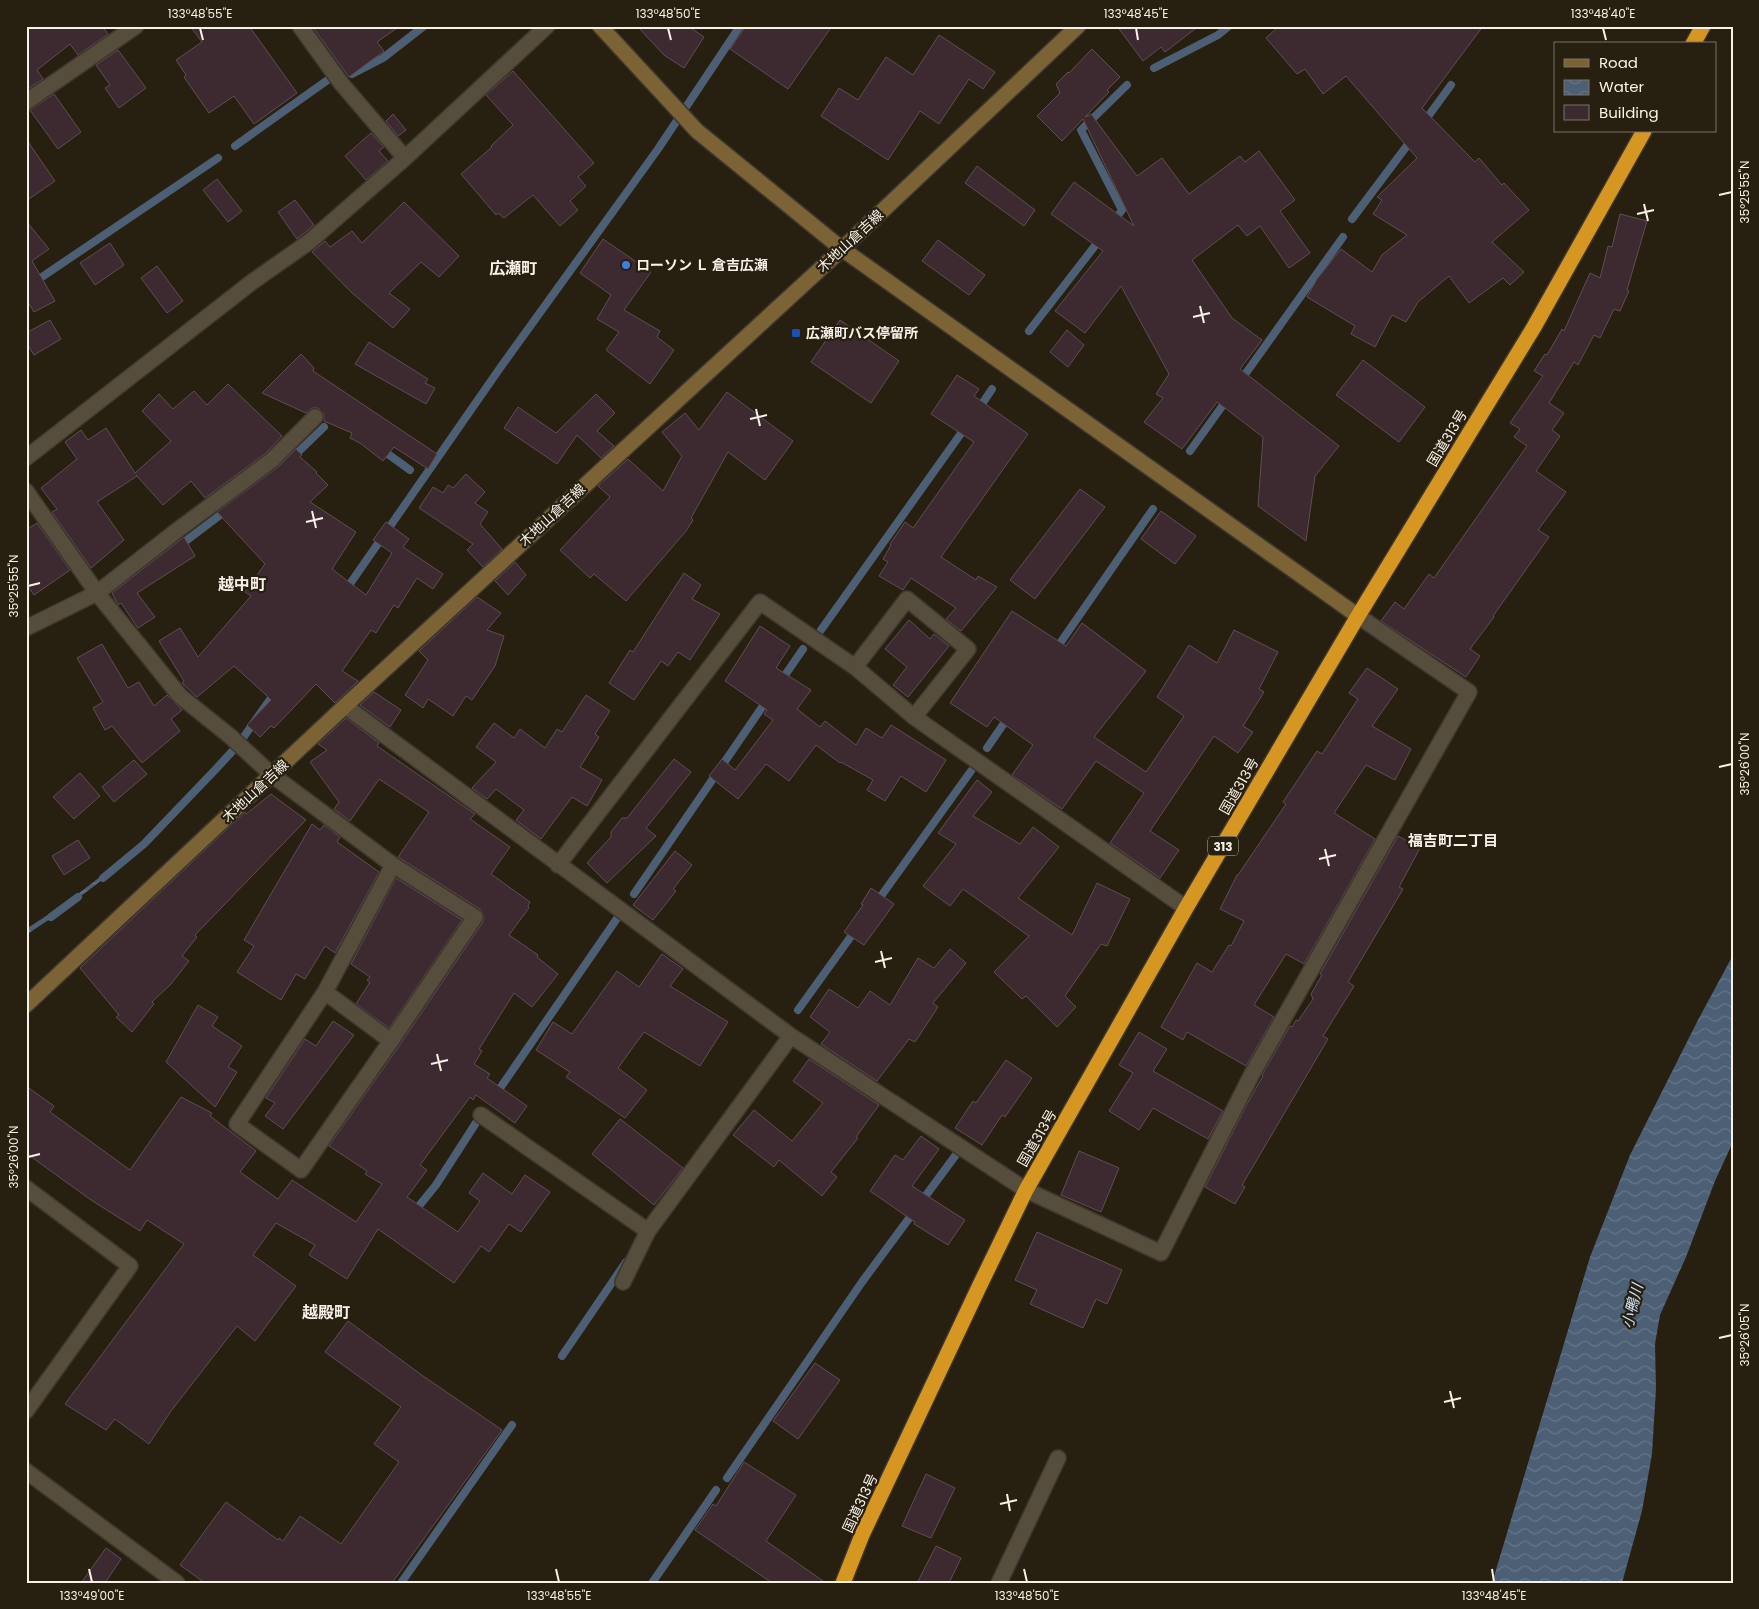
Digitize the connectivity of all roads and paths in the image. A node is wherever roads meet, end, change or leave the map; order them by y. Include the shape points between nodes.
1 (136, 26) edge
2 (300, 26) edge
3 (547, 26) edge
4 (600, 26) edge
5 (1078, 26) edge
6 (1703, 26) edge
7 (1694, 42) edge
8 (26, 102) edge
9 (1643, 132) edge
10 (405, 158) junction
11 (842, 249) junction
12 (315, 417) dead end
13 (26, 458) edge
14 (26, 491) edge
15 (97, 593) junction
16 (1358, 616) junction
17 (26, 628) edge
18 (855, 667) junction
19 (345, 706) junction
20 (914, 717) junction
21 (272, 775) junction
22 (393, 865) junction
23 (558, 865) junction
24 (1186, 908) junction
25 (326, 992) junction
26 (26, 1005) edge
27 (791, 1036) junction
28 (391, 1042) junction
29 (481, 1115) dead end
30 (26, 1188) edge
31 (1026, 1190) junction
32 (648, 1230) junction
33 (623, 1282) dead end
34 (26, 1411) edge
35 (1058, 1458) dead end
36 (26, 1471) edge
37 (177, 1583) edge
38 (843, 1583) edge
39 (999, 1583) edge

1 - 8 street
2 - 10 street via 341,83
3 - 10 street
4 - 11 main road via 697,131
5 - 11 main road, 木地山倉吉線
6 - 7 highway
9 - 16 highway, 国道313号 / 313 via 1534,327
10 - 13 street via 309,242 252,282
11 - 16 main road
11 - 19 main road, 木地山倉吉線
12 - 15 street via 272,460
14 - 15 street
15 - 17 street
15 - 21 street via 180,696
16 - 24 highway, 国道313号 / 313
16 - 31 street via 1469,692 1252,1074 1161,1252
18 - 20 street
18 - 20 street via 907,599 961,643 968,650
18 - 23 street via 760,602
19 - 21 main road, 木地山倉吉線
19 - 23 street
20 - 24 street
21 - 22 street
21 - 26 main road, 木地山倉吉線
22 - 25 street
22 - 28 street via 475,917
23 - 27 street
24 - 31 highway, 国道313号 / 313
25 - 28 street
25 - 28 street via 237,1124 301,1170
27 - 31 street
27 - 32 street
29 - 32 street
30 - 34 street via 130,1266
31 - 38 highway, 国道313号 / 313 via 870,1518
32 - 33 street
35 - 39 street
36 - 37 street

